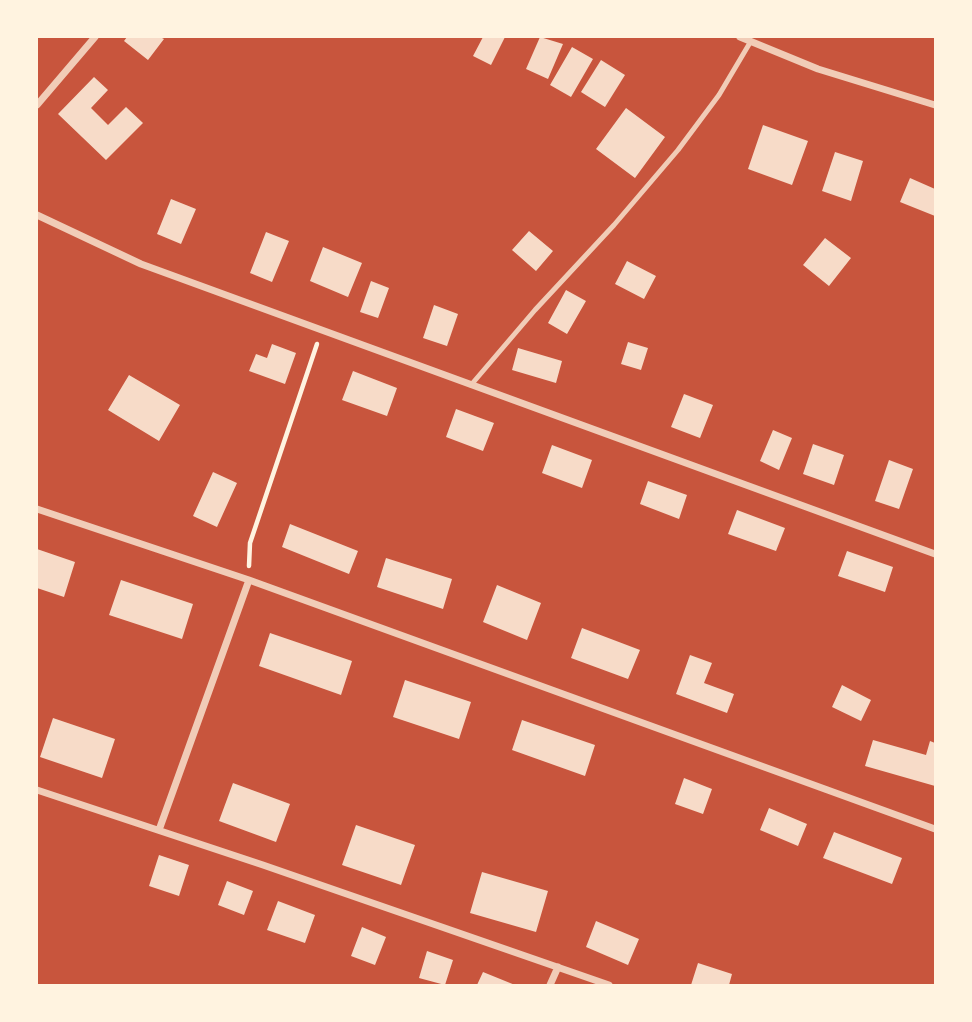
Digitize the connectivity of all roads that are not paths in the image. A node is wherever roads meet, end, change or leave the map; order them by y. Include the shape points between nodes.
1 (95, 37) edge
2 (740, 37) edge
3 (751, 41) junction
4 (37, 105) edge
5 (935, 105) edge
6 (37, 215) edge
7 (471, 385) junction
8 (37, 509) edge
9 (935, 554) edge
10 (249, 580) junction
11 (37, 790) edge
12 (935, 828) edge
13 (159, 830) junction
14 (558, 967) junction
15 (550, 985) edge
16 (609, 985) edge

1 - 4 street
2 - 3 street
3 - 5 street via 818,69
3 - 7 lane via 678,149
6 - 7 street via 141,264
7 - 9 street
8 - 10 street
10 - 12 street
10 - 13 street
11 - 13 street
13 - 14 street
14 - 15 street
14 - 16 street

